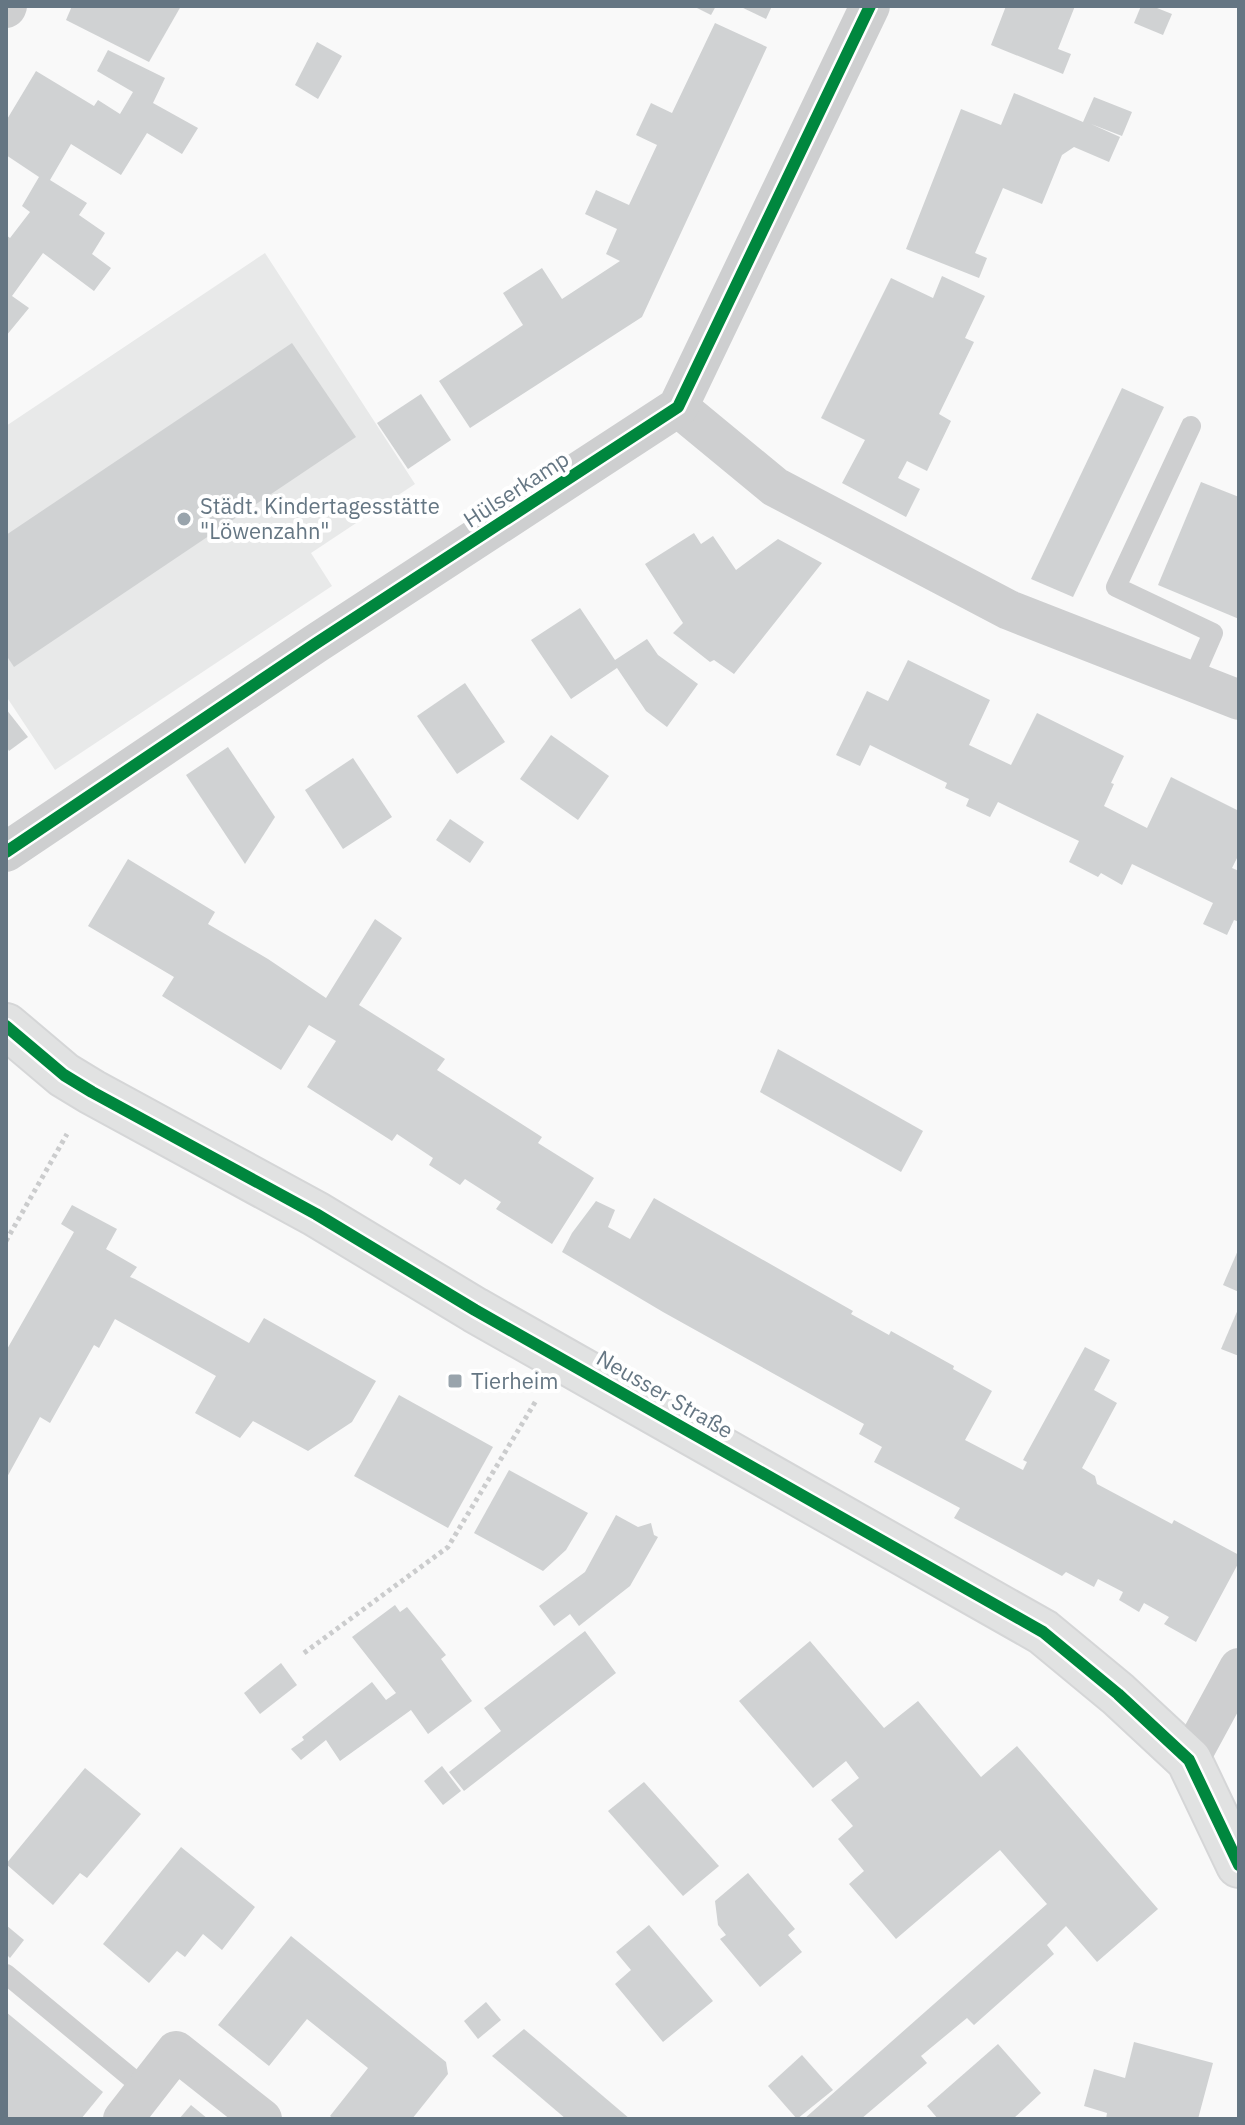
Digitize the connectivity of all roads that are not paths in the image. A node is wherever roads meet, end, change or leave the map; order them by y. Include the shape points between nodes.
1 (870, 6) edge
2 (678, 407) junction
3 (1191, 426) dead end
4 (1192, 681) junction
5 (1239, 700) edge
6 (6, 852) edge
7 (6, 1026) edge
8 (1239, 1668) edge
9 (1189, 1760) junction
10 (1239, 1865) edge
11 (6, 1974) edge
12 (134, 2104) edge
13 (262, 2119) edge

1 - 2 street
2 - 4 street via 775,487 1009,610
2 - 6 street, Hülserkamp
3 - 4 lane via 1116,587 1213,633
4 - 5 street
7 - 9 street, Neusser Straße via 92,1092 316,1214 1043,1632
8 - 9 street
9 - 10 street, Neusser Straße
11 - 12 lane
12 - 13 street via 176,2051

